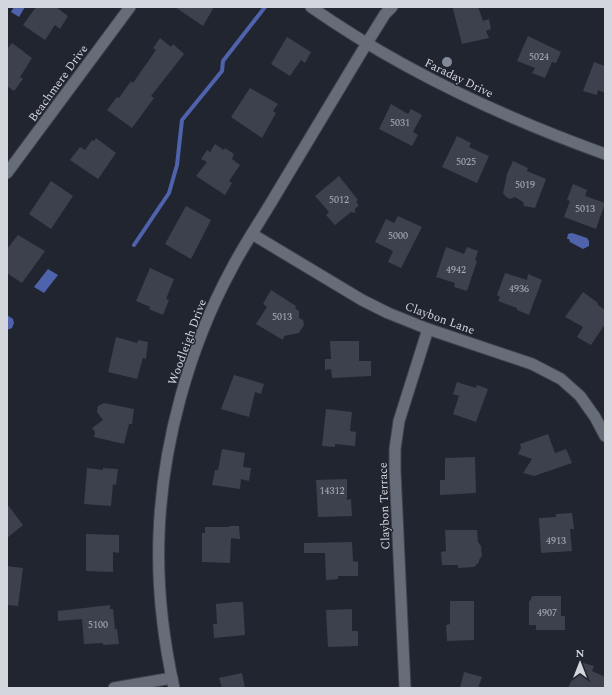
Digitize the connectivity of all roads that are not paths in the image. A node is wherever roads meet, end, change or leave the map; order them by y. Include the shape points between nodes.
1 (130, 7) edge
2 (311, 7) edge
3 (392, 7) edge
4 (367, 43) junction
5 (605, 154) edge
6 (7, 173) edge
7 (252, 234) junction
8 (428, 328) junction
9 (605, 436) edge
10 (173, 683) edge
11 (114, 688) edge
12 (405, 688) edge

1 - 6 street, Beachmere Drive
2 - 4 street, Faraday Drive
3 - 4 street, Woodleigh Drive
4 - 5 street, Faraday Drive via 468,98 521,122
4 - 7 street, Woodleigh Drive
7 - 8 street, Claybon Lane via 362,300
7 - 10 street, Woodleigh Drive via 232,267 202,334 176,413 168,454 162,493 159,573 166,645
8 - 9 street, Claybon Lane via 532,364 562,379 580,396
8 - 12 street, Claybon Terrace via 399,421 395,449
10 - 11 street

